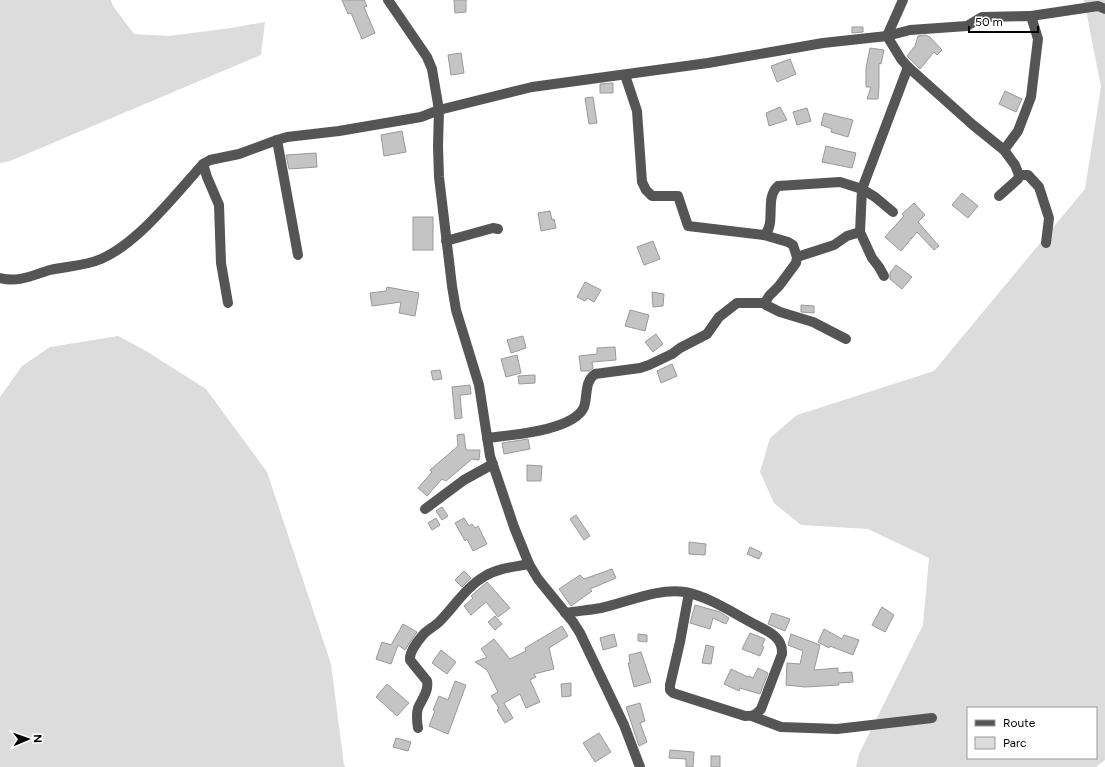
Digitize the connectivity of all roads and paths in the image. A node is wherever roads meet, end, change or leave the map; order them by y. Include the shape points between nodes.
1 (388, 0) edge
2 (903, 0) edge
3 (1105, 9) edge
4 (1031, 16) junction
5 (887, 36) junction
6 (908, 67) junction
7 (625, 75) junction
8 (439, 110) junction
9 (277, 140) junction
10 (1004, 150) junction
11 (203, 164) junction
12 (1019, 175) junction
13 (862, 189) junction
14 (999, 196) dead end
15 (893, 212) dead end
16 (498, 229) dead end
17 (860, 232) junction
18 (764, 235) junction
19 (446, 241) junction
20 (1046, 243) dead end
21 (298, 255) dead end
22 (797, 257) junction
23 (884, 276) dead end
24 (0, 278) edge
25 (228, 303) dead end
26 (765, 303) junction
27 (846, 339) dead end
28 (487, 438) junction
29 (493, 464) junction
30 (425, 510) dead end
31 (529, 564) junction
32 (689, 593) junction
33 (565, 613) junction
34 (752, 716) junction
35 (932, 718) dead end
36 (418, 728) dead end
37 (640, 767) edge

1 - 8 street via 427,57 432,69
2 - 5 street
3 - 4 street via 1098,6
4 - 5 street via 982,18 968,26 910,30
4 - 10 street via 1038,39 1031,97 1018,131
5 - 6 street
5 - 7 street
6 - 10 street
6 - 13 street
7 - 8 street via 532,87
7 - 18 street via 637,110 642,182 646,190 652,196 678,196 688,226
8 - 9 street via 421,117
8 - 19 street via 439,177
9 - 11 street
9 - 21 street
10 - 12 street via 1016,165
11 - 24 street via 152,220 115,252 89,264 50,270 20,280
11 - 25 street via 219,206 221,263
12 - 14 street via 1018,179
12 - 20 street via 1028,175 1039,187 1049,218
13 - 15 street
13 - 17 street
13 - 18 street via 840,182 778,186 772,194 770,220
16 - 19 street via 493,228
17 - 22 street via 847,236 834,245
17 - 23 street
18 - 22 street via 793,245
19 - 28 street via 456,310 483,400
22 - 26 street via 796,264
26 - 27 street via 766,306 780,312 814,322
26 - 28 street via 737,303 719,317 708,334 649,365 595,374 588,382 586,399 580,413 567,422 548,429
28 - 29 street
29 - 30 street via 464,480
29 - 31 street
31 - 33 street
31 - 36 street via 484,576 419,640 410,654 410,660 428,684 418,710
32 - 33 street via 668,592 649,595 600,608
32 - 34 street via 670,690 745,716
32 - 34 street via 705,598 776,636 783,647 761,709
33 - 37 street via 580,633 624,725
34 - 35 street via 781,727 837,729

